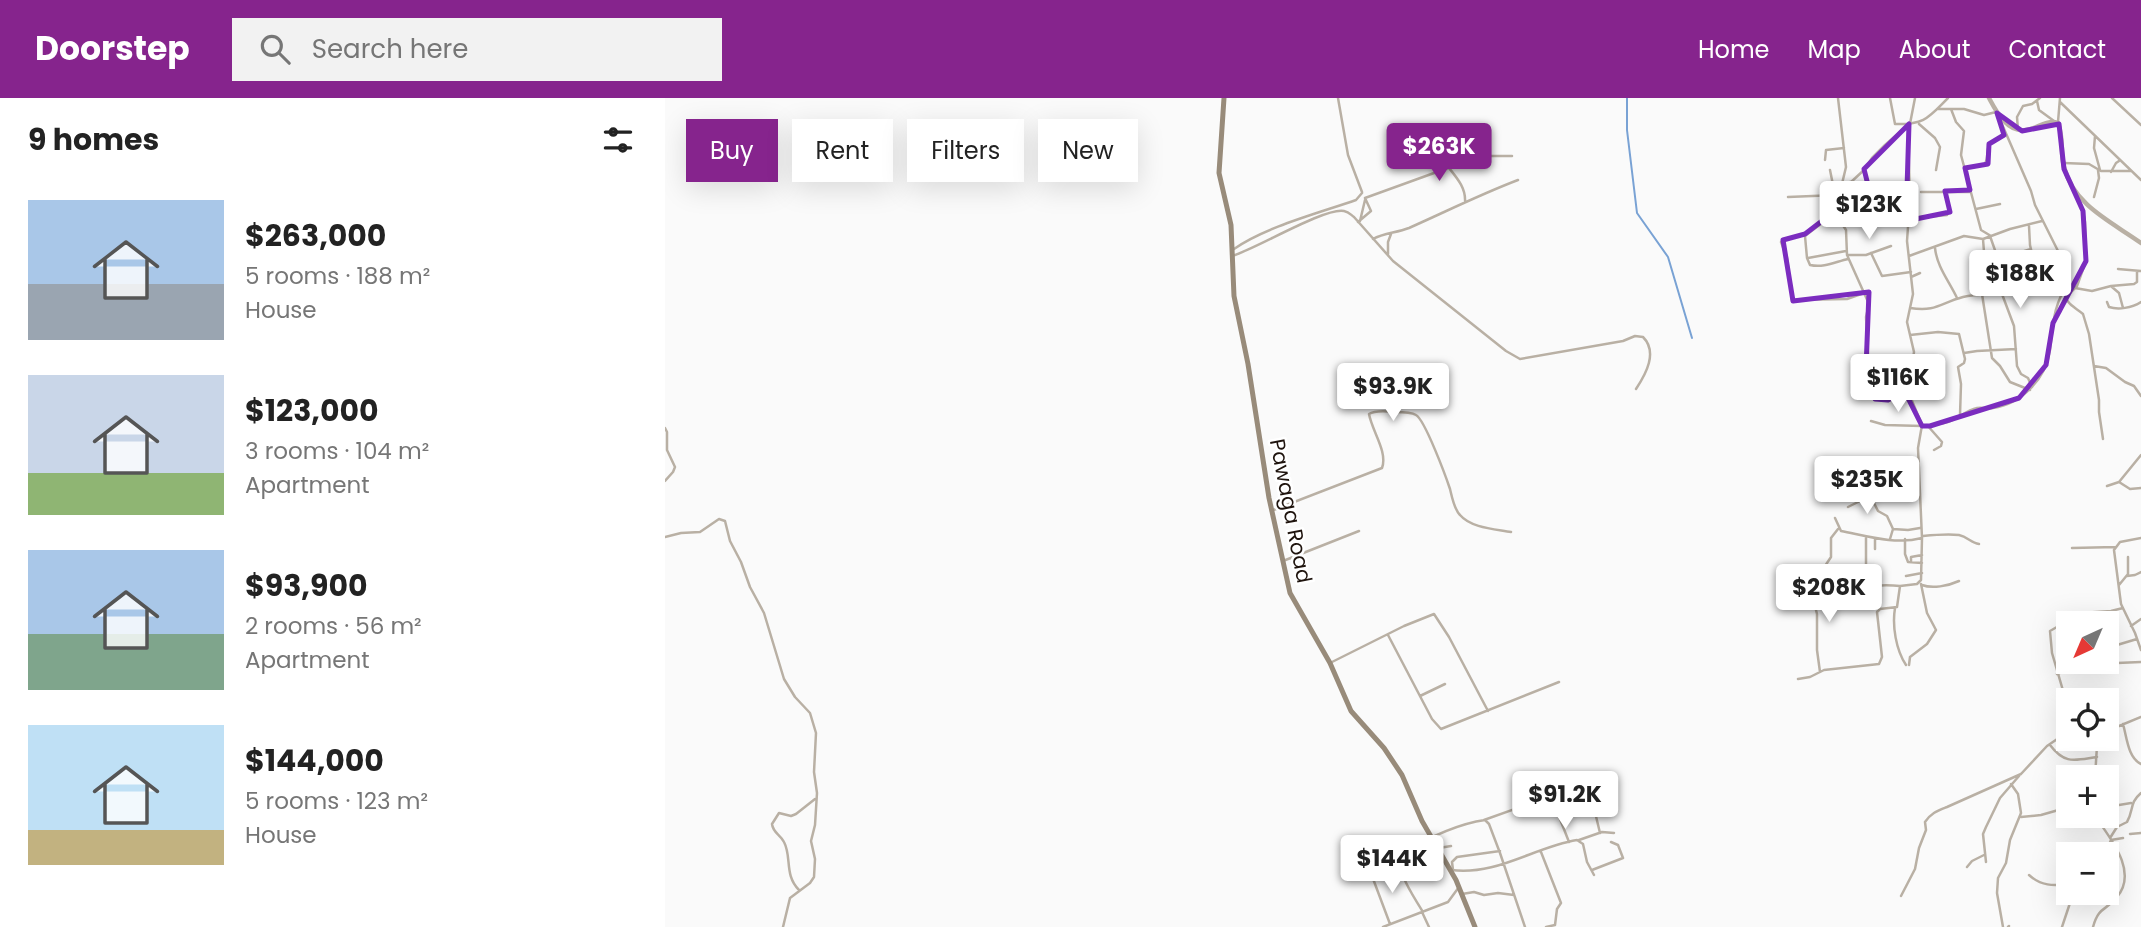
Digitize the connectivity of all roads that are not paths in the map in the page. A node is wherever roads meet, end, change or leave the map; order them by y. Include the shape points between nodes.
1 (1224, 98) edge
2 (1338, 98) edge
3 (1838, 98) edge
4 (1890, 98) edge
5 (1915, 98) edge
6 (1948, 98) edge
7 (1989, 98) edge
8 (2112, 98) edge
9 (2038, 99) edge
10 (2060, 100) edge
11 (1937, 109) junction
12 (1951, 109) junction
13 (1996, 113) junction
14 (1917, 122) junction
15 (2056, 122) junction
16 (1909, 124) junction
17 (2141, 125) edge
18 (2018, 130) junction
19 (2006, 135) junction
20 (2095, 136) junction
21 (1844, 148) junction
22 (1512, 156) dead end
23 (1825, 160) dead end
24 (2121, 161) junction
25 (2063, 163) junction
26 (1448, 168) junction
27 (1965, 168) junction
28 (1864, 169) junction
29 (1830, 170) dead end
30 (1936, 170) dead end
31 (2099, 170) junction
32 (2131, 171) junction
33 (2111, 172) junction
34 (1518, 180) dead end
35 (2141, 180) edge
36 (1849, 181) junction
37 (1909, 188) junction
38 (1945, 191) junction
39 (1921, 192) dead end
40 (1970, 192) junction
41 (2075, 192) junction
42 (1362, 193) junction
43 (1837, 194) junction
44 (1788, 197) dead end
45 (1871, 197) junction
46 (2094, 197) dead end
47 (1365, 199) junction
48 (1853, 200) junction
49 (1465, 202) junction
50 (2000, 204) dead end
51 (1975, 209) junction
52 (1835, 213) junction
53 (1909, 220) junction
54 (1359, 221) junction
55 (2043, 221) junction
56 (1857, 223) junction
57 (1842, 225) junction
58 (2029, 226) junction
59 (1391, 234) junction
60 (1806, 234) junction
61 (1991, 236) junction
62 (1373, 239) junction
63 (1983, 239) junction
64 (2141, 243) edge
65 (1891, 246) dead end
66 (1935, 248) junction
67 (2031, 248) junction
68 (1871, 253) junction
69 (1232, 254) junction
70 (1847, 255) junction
71 (1909, 256) junction
72 (1388, 257) junction
73 (1807, 258) junction
74 (1995, 262) junction
75 (1985, 265) junction
76 (2118, 268) dead end
77 (2139, 271) edge
78 (1920, 273) dead end
79 (1911, 274) junction
80 (2067, 275) junction
81 (2001, 285) junction
82 (2036, 285) junction
83 (2111, 285) junction
84 (2075, 288) junction
85 (2064, 289) junction
86 (1864, 293) junction
87 (1981, 294) junction
88 (2002, 294) junction
89 (1957, 299) junction
90 (2065, 299) junction
91 (2106, 302) dead end
92 (2141, 302) edge
93 (1910, 308) junction
94 (2123, 308) junction
95 (2054, 319) junction
96 (1910, 335) junction
97 (2016, 349) junction
98 (1990, 350) junction
99 (1964, 354) junction
100 (2094, 366) junction
101 (2031, 388) junction
102 (1636, 389) dead end
103 (1909, 395) junction
104 (2141, 396) edge
105 (1959, 416) junction
106 (1871, 421) dead end
107 (1927, 425) junction
108 (1922, 426) junction
109 (665, 428) edge
110 (2103, 439) dead end
111 (1934, 450) dead end
112 (2141, 455) edge
113 (1919, 472) junction
114 (665, 481) edge
115 (2119, 482) junction
116 (2107, 486) dead end
117 (2141, 488) edge
118 (1867, 489) junction
119 (1843, 491) dead end
120 (1870, 496) junction
121 (1848, 507) dead end
122 (1271, 511) junction
123 (1835, 518) dead end
124 (1922, 527) junction
125 (1839, 528) junction
126 (1893, 529) junction
127 (1359, 531) dead end
128 (1511, 532) dead end
129 (665, 537) edge
130 (1922, 537) junction
131 (1866, 538) junction
132 (1875, 538) junction
133 (2141, 538) edge
134 (1890, 539) junction
135 (1905, 539) junction
136 (1979, 544) dead end
137 (2116, 547) junction
138 (2072, 548) dead end
139 (1875, 550) dead end
140 (1922, 555) junction
141 (2128, 557) dead end
142 (1283, 561) junction
143 (1911, 562) junction
144 (1922, 563) junction
145 (1823, 569) dead end
146 (1843, 570) dead end
147 (2141, 572) edge
148 (1922, 573) junction
149 (1811, 574) dead end
150 (1906, 576) dead end
151 (2127, 576) junction
152 (1959, 581) dead end
153 (1920, 583) junction
154 (2119, 585) junction
155 (1866, 586) junction
156 (1900, 586) junction
157 (1850, 588) junction
158 (1812, 593) junction
159 (1895, 608) junction
160 (2123, 608) junction
161 (2111, 611) edge
162 (2141, 619) edge
163 (2131, 626) junction
164 (2056, 627) edge
165 (1388, 635) junction
166 (2138, 635) edge
167 (2119, 643) edge
168 (2141, 650) edge
169 (2141, 662) edge
170 (1330, 663) junction
171 (2119, 663) edge
172 (2056, 670) edge
173 (1820, 672) junction
174 (2057, 674) edge
175 (1798, 679) dead end
176 (1559, 682) dead end
177 (1445, 684) dead end
178 (2062, 688) edge
179 (1420, 695) junction
180 (1488, 710) junction
181 (2141, 717) edge
182 (2123, 724) junction
183 (2119, 726) edge
184 (2056, 739) edge
185 (2049, 744) junction
186 (2097, 751) edge
187 (2097, 757) junction
188 (2141, 764) edge
189 (2096, 765) edge
190 (2021, 774) junction
191 (1604, 780) dead end
192 (2011, 784) junction
193 (2141, 793) edge
194 (1551, 796) junction
195 (1601, 796) dead end
196 (816, 797) junction
197 (2132, 803) junction
198 (2119, 805) edge
199 (2056, 811) edge
200 (2021, 817) junction
201 (1484, 820) junction
202 (2103, 828) edge
203 (1600, 833) junction
204 (1614, 833) dead end
205 (2141, 833) edge
206 (2130, 834) dead end
207 (1433, 838) junction
208 (2123, 838) dead end
209 (2111, 839) junction
210 (1579, 840) junction
211 (1569, 842) junction
212 (1611, 842) dead end
213 (2110, 842) edge
214 (1451, 846) dead end
215 (1439, 848) junction
216 (1541, 851) junction
217 (1500, 852) junction
218 (1985, 855) junction
219 (1986, 862) dead end
220 (1504, 864) junction
221 (1967, 867) dead end
222 (1451, 869) junction
223 (1592, 870) junction
224 (1594, 875) dead end
225 (2029, 875) dead end
226 (1372, 877) dead end
227 (2056, 886) edge
228 (1459, 887) junction
229 (799, 890) junction
230 (1462, 894) junction
231 (1514, 895) junction
232 (1901, 896) dead end
233 (2070, 905) edge
234 (1422, 912) junction
235 (1390, 924) junction
236 (783, 927) edge
237 (1383, 927) edge
238 (1429, 927) edge
239 (1475, 927) edge
240 (1525, 927) edge
241 (1546, 927) edge
242 (2003, 927) edge
243 (2062, 927) edge
244 (2093, 927) edge

1 - 69 main road, Pawaga Road via 1219,173
2 - 42 street via 1348,155
3 - 21 street
4 - 16 street via 1895,124
5 - 16 street
6 - 11 street
7 - 13 street
8 - 17 street
9 - 15 street via 2039,110
9 - 18 street via 2024,104 2017,115
10 - 15 street
10 - 20 street
11 - 12 street
11 - 14 street
12 - 13 street
12 - 27 street via 1964,131 1961,154
13 - 18 street
13 - 19 street
14 - 16 street
14 - 30 street via 1940,147
15 - 18 street
15 - 25 street via 2062,135
16 - 28 street
16 - 37 street
19 - 27 street via 1989,144 1986,163
19 - 55 street
20 - 24 street
20 - 31 street
21 - 23 street via 1826,150
21 - 43 street via 1846,167
22 - 26 street via 1481,156
24 - 32 street
24 - 33 street
25 - 31 street via 2089,164
25 - 41 street
26 - 47 street
26 - 49 street via 1462,186
27 - 40 street
28 - 36 street
28 - 45 street
29 - 43 street
31 - 33 street
31 - 46 street
32 - 33 street
32 - 35 street
34 - 49 street
36 - 43 street
36 - 48 street
37 - 45 street
37 - 53 street
38 - 39 street
38 - 40 street
38 - 53 street via 1947,215
40 - 51 street
41 - 64 street via 2097,214
41 - 84 street via 2083,211 2087,253
42 - 47 street
42 - 69 street via 1356,200 1235,247
43 - 44 street
43 - 52 street
45 - 48 street
47 - 54 street
47 - 54 street via 1371,211
48 - 56 street
49 - 59 street
50 - 51 street
51 - 61 street via 1981,230
52 - 57 street
52 - 60 street
53 - 56 street
53 - 71 street
54 - 62 street
54 - 69 street via 1347,212 1335,212
55 - 58 street
55 - 80 street
56 - 57 street
57 - 70 street
58 - 61 street
58 - 67 street
59 - 62 street
59 - 72 street
60 - 73 street
60 - 86 street via 1781,242 1792,300 1847,299
61 - 63 street
61 - 74 street
62 - 72 street
63 - 66 street via 1964,236
63 - 75 street
65 - 68 street
66 - 71 street
66 - 89 street
67 - 74 street
67 - 82 street
68 - 70 street
68 - 79 street via 1882,276
69 - 122 main road, Pawaga Road via 1234,296
70 - 73 street
70 - 73 street via 1815,267
70 - 86 street
71 - 79 street
72 - 102 street via 1520,359 1643,337 1649,366
74 - 75 street
74 - 81 street
75 - 87 street via 1979,282
76 - 77 street
77 - 83 street via 2136,283
78 - 79 street
79 - 93 street
80 - 82 street via 2057,282
80 - 85 street
81 - 82 street
81 - 88 street
83 - 84 street via 2092,291
83 - 94 street
84 - 90 street
85 - 90 street
85 - 95 street
86 - 103 street via 1869,304 1866,368 1873,397 1886,401
87 - 88 street
87 - 89 street
87 - 98 street
88 - 97 street via 2014,326
89 - 93 street via 1930,309
90 - 95 street
90 - 100 street via 2083,314
91 - 94 street via 2111,308
92 - 94 street
93 - 96 street
95 - 101 street via 2047,363
96 - 99 street via 1958,332
96 - 103 street via 1914,352
97 - 98 street
97 - 101 street via 2017,366
98 - 99 street
98 - 101 street via 2010,382
99 - 105 street via 1958,369
100 - 104 street via 2106,368
100 - 110 street
101 - 105 street via 2005,404 1975,408
103 - 108 street
105 - 107 street
106 - 108 street
107 - 108 street
107 - 111 street via 1942,442
108 - 113 street
109 - 114 street via 675,469
112 - 115 street
113 - 118 street via 1875,472
113 - 124 street
115 - 116 street
115 - 117 street via 2130,489
118 - 119 street
118 - 120 street
120 - 121 street
120 - 126 street
122 - 128 street via 1382,468 1383,454 1369,414 1393,411 1414,414 1422,421 1459,514 1475,524
122 - 142 main road, Pawaga Road
123 - 125 street
124 - 126 street
124 - 130 street
125 - 131 street
125 - 145 street via 1831,538 1831,557
126 - 134 street
127 - 142 street
129 - 196 street via 700,532 721,519 726,522 764,613 784,679 812,719
130 - 135 street
130 - 136 street via 1956,535
130 - 140 street
131 - 132 street
131 - 155 street
132 - 134 street
132 - 139 street
133 - 137 street
134 - 135 street
135 - 143 street via 1906,557
137 - 138 street
137 - 154 street
140 - 143 street via 1912,556
140 - 144 street
141 - 151 street
142 - 170 main road, Pawaga Road via 1293,600
143 - 144 street
144 - 148 street
146 - 157 street
147 - 151 street
148 - 150 street
148 - 153 street
149 - 158 street
151 - 154 street
152 - 153 street via 1928,587
153 - 156 street
153 - 159 street via 1936,630 1907,665 1895,628
154 - 160 street
155 - 156 street
155 - 157 street
156 - 159 street
157 - 158 street
158 - 173 street
159 - 173 street via 1877,612 1881,663
160 - 161 street
160 - 163 street
162 - 163 street
163 - 166 street
164 - 172 street via 2050,631
165 - 170 street
165 - 179 street
165 - 180 street via 1436,615
166 - 167 street
166 - 168 street
169 - 171 street
170 - 207 main road, Pawaga Road via 1351,711 1389,754
173 - 175 street
174 - 178 street
176 - 180 street
177 - 179 street
179 - 180 street via 1441,729
181 - 182 street
182 - 183 street
182 - 188 street via 2131,756
184 - 185 street
185 - 187 street via 2069,760
185 - 190 street
186 - 187 street
187 - 189 street
190 - 192 street
190 - 232 street via 1926,819 1915,869
191 - 194 street
192 - 200 street via 2020,799
192 - 218 street via 1983,834
193 - 197 street
194 - 201 street
194 - 211 street
195 - 203 street via 1594,808
196 - 229 street via 811,841 814,877
196 - 229 street via 796,814 779,813 772,824 786,845 791,880
197 - 198 street
197 - 209 street via 2127,822 2117,827
199 - 200 street
200 - 242 street via 1997,881
201 - 207 street
201 - 217 street
202 - 209 street
203 - 204 street
203 - 210 street
205 - 206 street
207 - 215 main road, Pawaga Road
207 - 234 street via 1397,857
208 - 209 street
209 - 213 street
209 - 244 street via 2123,864 2124,880 2118,896 2098,913
210 - 211 street
210 - 223 street
211 - 216 street
212 - 223 street via 1620,847 1623,859
214 - 215 street
215 - 222 main road, Pawaga Road
216 - 220 street
216 - 241 street via 1561,903 1555,925
217 - 220 street
217 - 222 street via 1457,857
218 - 219 street
218 - 221 street
220 - 222 street via 1483,870
220 - 231 street
222 - 228 main road, Pawaga Road
223 - 224 street
225 - 227 street
226 - 235 street
228 - 230 main road, Pawaga Road
228 - 234 street via 1450,900
229 - 236 street via 789,900
230 - 231 street
230 - 239 main road, Pawaga Road
231 - 240 street
233 - 243 street
234 - 235 street
234 - 238 street
235 - 237 street

